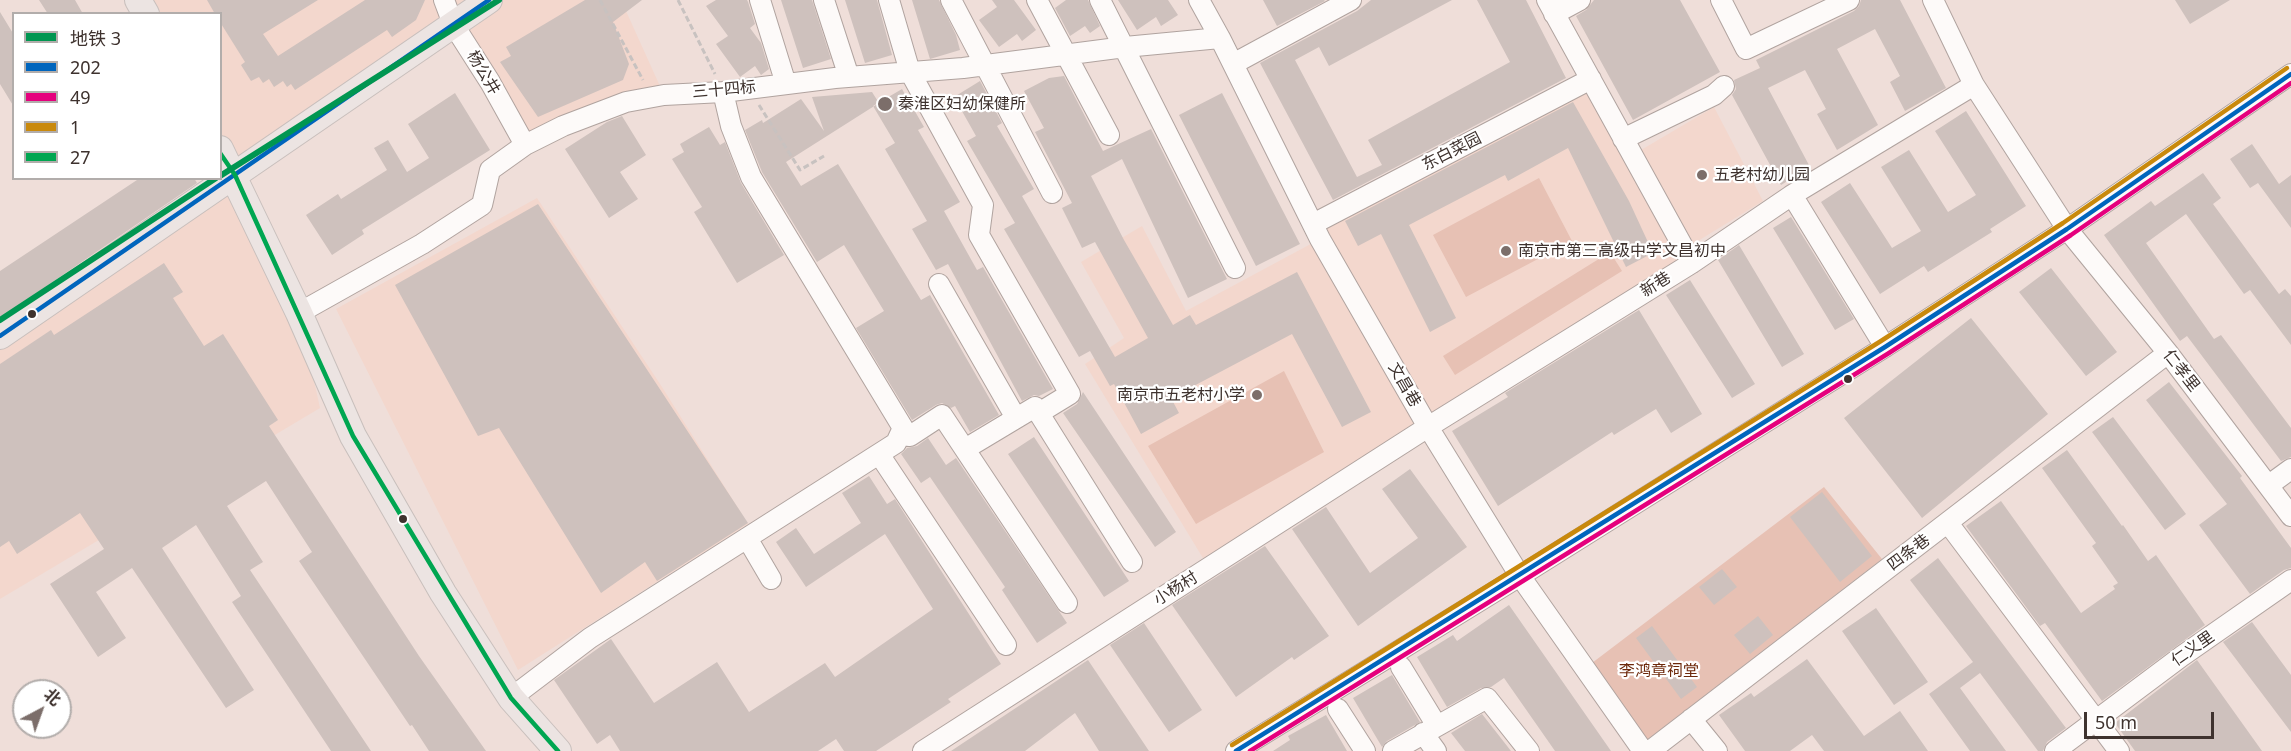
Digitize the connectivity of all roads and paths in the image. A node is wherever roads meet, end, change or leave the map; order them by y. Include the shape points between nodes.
1 (444, 0) edge
2 (489, 0) edge
3 (600, 0) edge
4 (678, 0) edge
5 (760, 0) edge
6 (824, 0) edge
7 (889, 0) edge
8 (951, 0) edge
9 (1037, 0) edge
10 (1100, 0) edge
11 (1199, 0) edge
12 (1351, 0) edge
13 (1580, 0) edge
14 (1721, 0) edge
15 (1849, 0) edge
16 (1933, 0) edge
17 (1551, 7) edge
18 (453, 24) junction
19 (1220, 38) junction
20 (1125, 47) junction
21 (1067, 55) junction
22 (1233, 64) junction
23 (985, 65) junction
24 (910, 72) junction
25 (2291, 74) edge
26 (849, 77) junction
27 (1591, 80) junction
28 (786, 84) junction
29 (1974, 85) junction
30 (1724, 86) dead end
31 (748, 89) junction
32 (723, 92) junction
33 (652, 97) junction
34 (1109, 135) dead end
35 (1623, 139) junction
36 (525, 145) junction
37 (222, 152) edge
38 (824, 156) dead end
39 (235, 175) junction
40 (1052, 193) dead end
41 (1792, 195) junction
42 (1313, 224) junction
43 (2067, 229) junction
44 (1692, 263) junction
45 (1235, 268) dead end
46 (939, 284) dead end
47 (299, 312) junction
48 (0, 336) edge
49 (1885, 347) junction
50 (2168, 353) junction
51 (1039, 413) junction
52 (1016, 418) junction
53 (1428, 427) junction
54 (900, 435) junction
55 (965, 449) junction
56 (879, 454) junction
57 (2291, 469) edge
58 (2269, 485) junction
59 (2291, 516) edge
60 (1948, 523) junction
61 (747, 538) junction
62 (1132, 562) dead end
63 (1520, 576) junction
64 (771, 579) dead end
65 (2291, 580) edge
66 (1067, 603) dead end
67 (1005, 645) dead end
68 (1401, 667) dead end
69 (511, 698) junction
70 (1338, 709) dead end
71 (1691, 719) junction
72 (2096, 720) junction
73 (1430, 730) junction
74 (558, 751) edge
75 (923, 751) edge
76 (1236, 751) edge
77 (1365, 751) edge
78 (1393, 751) edge
79 (1436, 751) edge
80 (1530, 751) edge
81 (1643, 751) edge
82 (1650, 751) edge
83 (1717, 751) edge
84 (2055, 751) edge
85 (2119, 751) edge

1 - 18 street, 杨公井
2 - 18 main road
3 - 33 path
4 - 32 path
5 - 28 street
6 - 26 street
7 - 24 street
8 - 23 street
9 - 21 street
10 - 20 street
11 - 19 street, 文昌巷
12 - 22 street
13 - 17 street
14 - 15 street via 1746,49
16 - 29 street, 仁孝里
17 - 27 street
18 - 36 street, 杨公井
18 - 39 main road
19 - 20 street, 三十四标
19 - 22 street, 文昌巷
20 - 21 street, 三十四标
20 - 45 street
21 - 23 street, 三十四标
21 - 34 street
22 - 42 street, 文昌巷
23 - 24 street, 三十四标
23 - 40 street
24 - 26 street, 三十四标
24 - 51 street via 983,206 979,235 1070,394
25 - 43 street
26 - 28 street, 三十四标
27 - 35 street
27 - 42 street, 东白菜园
28 - 31 street, 三十四标
29 - 41 street, 新巷
29 - 43 street, 仁孝里
30 - 35 street via 1714,95
31 - 32 street, 三十四标
31 - 38 path via 800,170
32 - 33 street, 三十四标
32 - 54 street via 731,126 751,177 903,428
33 - 36 street, 三十四标 via 626,102
35 - 44 street
36 - 47 street, 三十四标 via 490,170 482,205 422,244
37 - 39 main road
39 - 47 main road
39 - 48 main road
41 - 44 street, 新巷
41 - 49 street
42 - 53 street, 文昌巷
43 - 49 street
43 - 50 street, 仁孝里
44 - 53 street, 新巷
46 - 52 street
47 - 69 main road via 353,436 443,593
49 - 63 street
50 - 58 street, 仁孝里
50 - 60 street, 四条巷
51 - 52 street via 1035,407
51 - 62 street
52 - 55 street
53 - 63 street, 文昌巷
53 - 75 street, 小杨村
54 - 55 street via 910,436 942,415
54 - 56 street via 896,443
55 - 66 street
56 - 61 street
56 - 67 street
57 - 58 street
58 - 59 street, 仁孝里
60 - 71 street, 四条巷
60 - 72 street
61 - 64 street
61 - 69 street via 590,638
63 - 76 street
63 - 81 street, 文昌巷
65 - 72 street, 仁义里
68 - 73 street
69 - 74 main road
70 - 77 street
71 - 82 street, 四条巷
71 - 83 street
72 - 84 street, 仁义里
72 - 85 street
73 - 78 street
73 - 79 street
73 - 80 street via 1487,698

